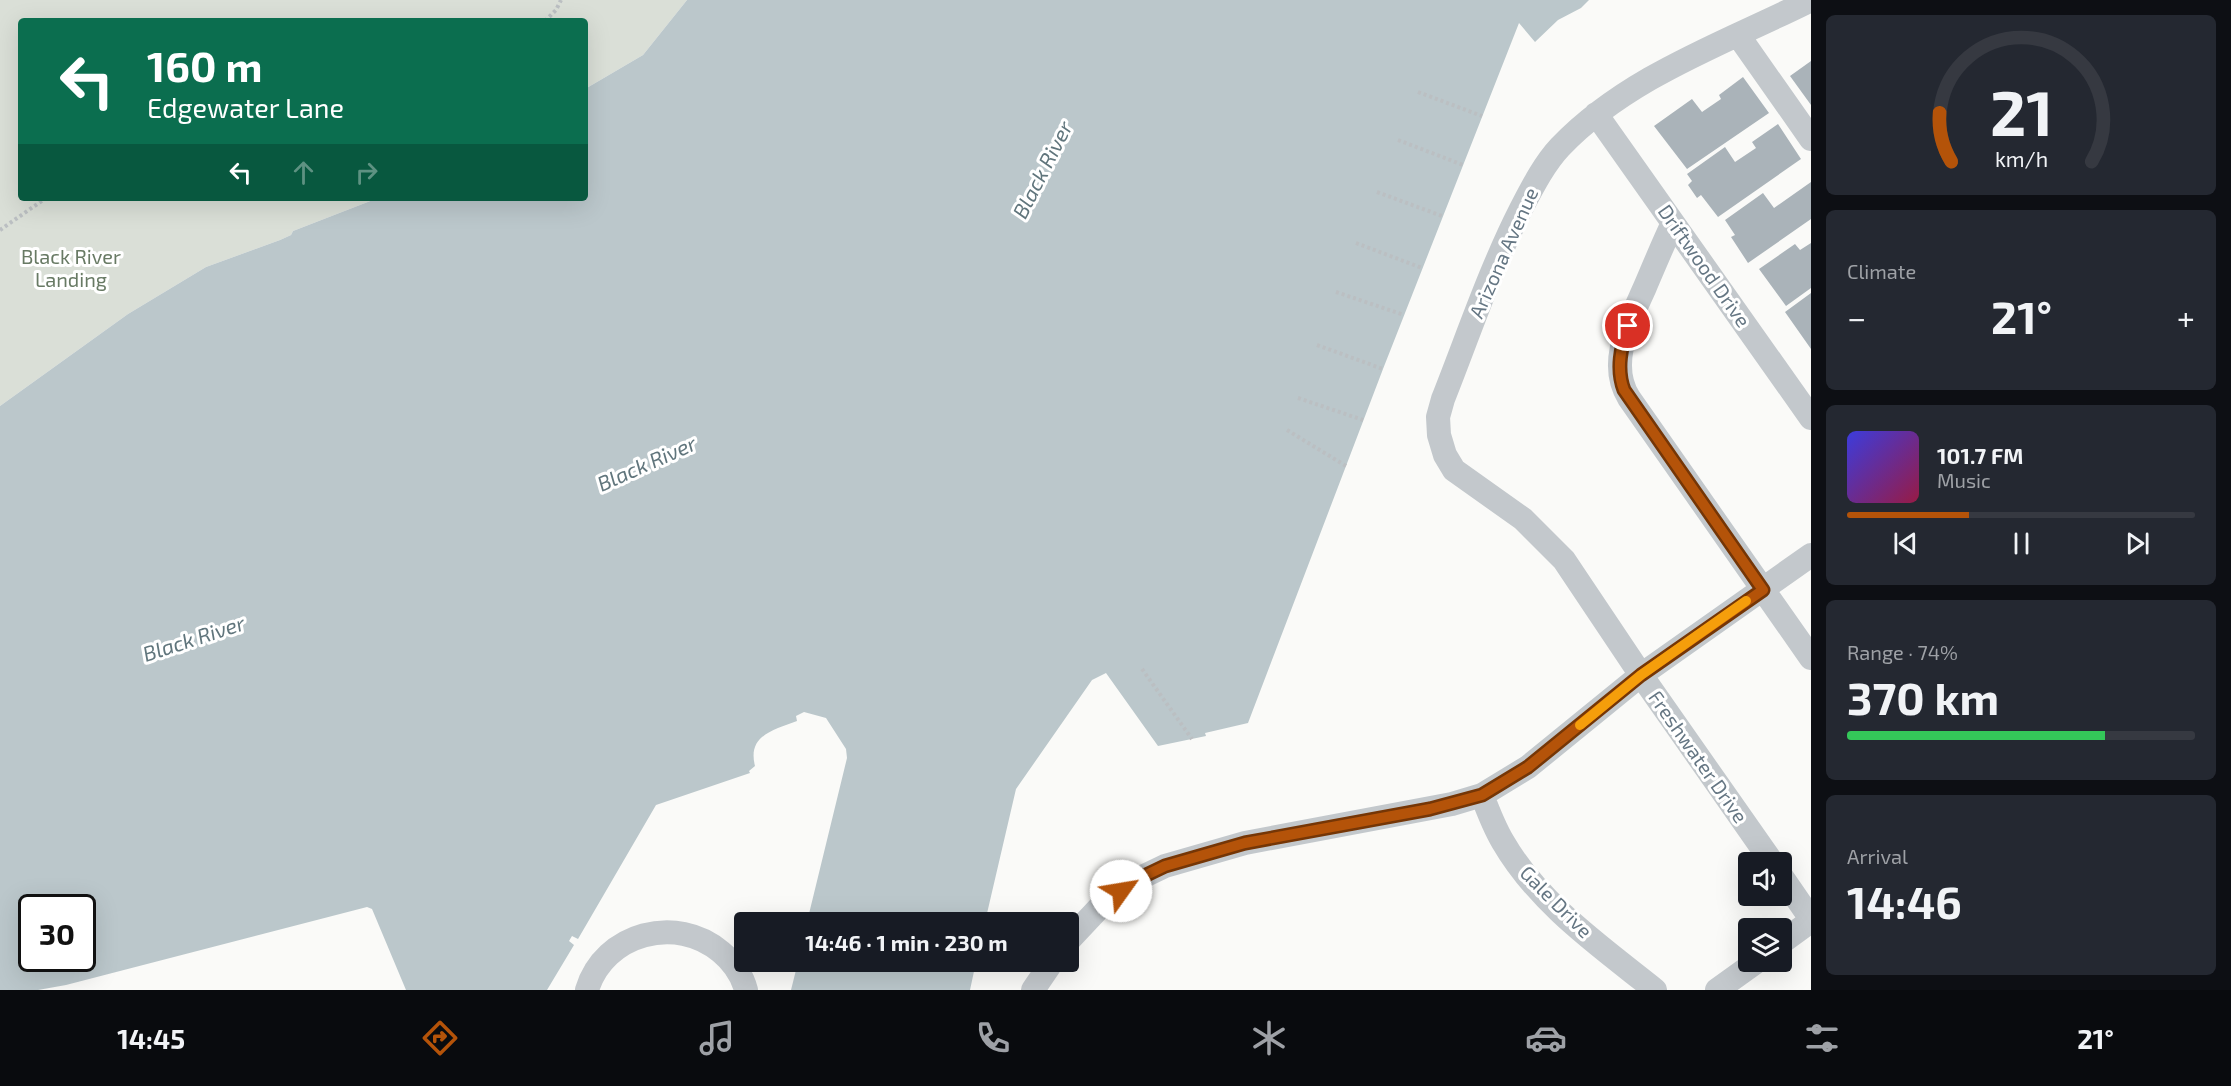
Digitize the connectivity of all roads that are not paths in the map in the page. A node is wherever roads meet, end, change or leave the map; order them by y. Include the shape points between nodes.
1 (1811, 0) edge
2 (1738, 35) junction
3 (1596, 114) junction
4 (1811, 139) edge
5 (1673, 223) junction
6 (1811, 418) edge
7 (1454, 470) joint
8 (1811, 555) edge
9 (1763, 590) junction
10 (1811, 658) edge
11 (1641, 675) junction
12 (1482, 795) junction
13 (1765, 852) edge
14 (1792, 892) edge
15 (1811, 920) edge
16 (1079, 929) edge
17 (1792, 934) edge
18 (1045, 972) edge
19 (1742, 972) edge
20 (587, 990) edge
21 (746, 990) edge
22 (1033, 990) edge
23 (1655, 990) edge
24 (1717, 990) edge

1 - 2 street, Arizona Avenue
2 - 3 street, Arizona Avenue via 1658,75
2 - 4 street
3 - 5 street, Driftwood Drive
3 - 7 street, Arizona Avenue via 1548,162 1503,246 1438,417 1442,445
5 - 6 street, Driftwood Drive
5 - 9 street via 1628,326 1620,355 1621,382
7 - 11 street, Freshwater Drive via 1523,519 1551,546 1576,576
8 - 9 street
9 - 10 street
9 - 11 street
11 - 12 street via 1528,767
11 - 13 street, Freshwater Drive
12 - 16 street via 1430,809 1245,843 1165,866 1140,878 1099,908
12 - 23 street, Gale Drive via 1502,841 1543,895 1579,930
14 - 15 street
15 - 17 street
18 - 22 street
19 - 24 street
20 - 21 street via 601,963 620,945 644,934 669,931 711,944 731,961

